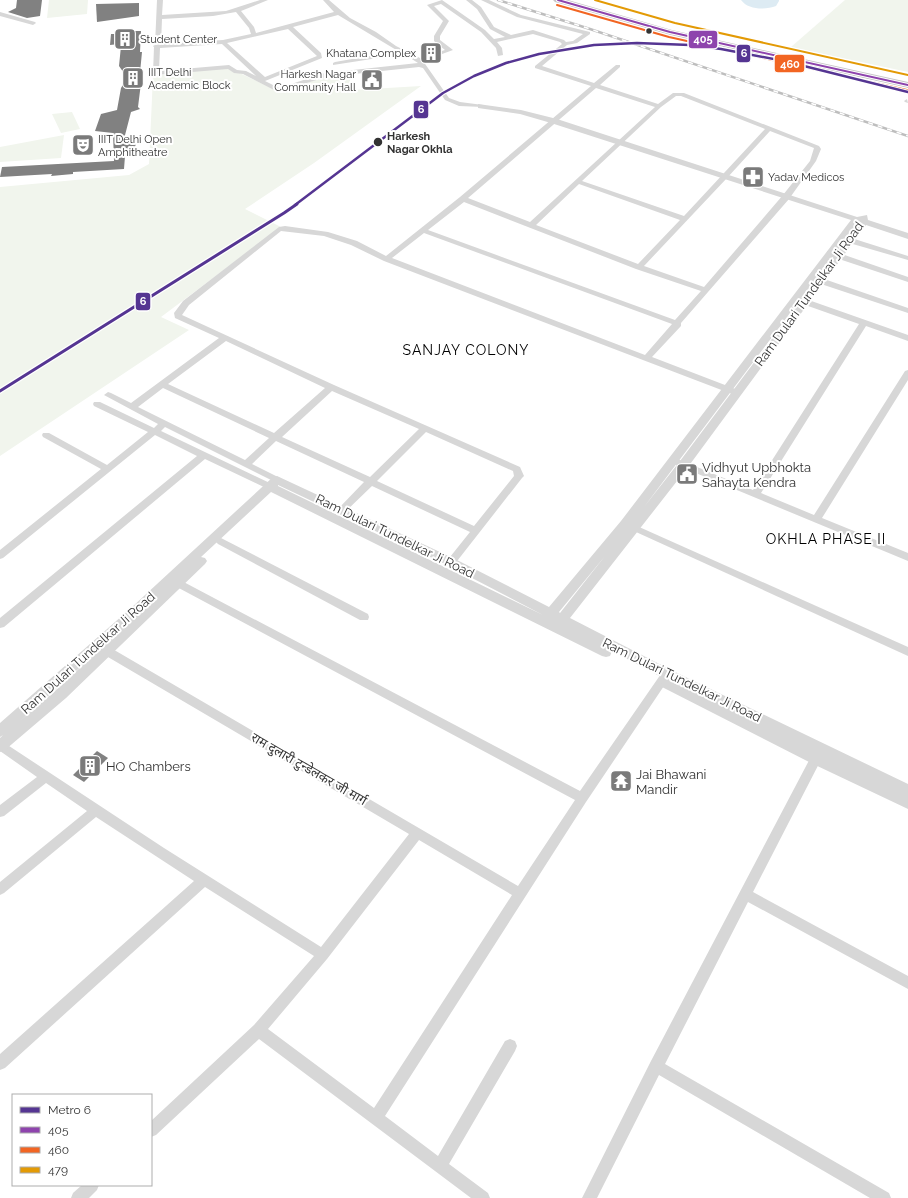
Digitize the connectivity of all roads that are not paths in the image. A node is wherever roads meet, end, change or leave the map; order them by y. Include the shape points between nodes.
1 (160, 0) edge
2 (266, 0) edge
3 (326, 0) edge
4 (469, 0) edge
5 (484, 0) edge
6 (558, 0) edge
7 (577, 0) edge
8 (238, 11) junction
9 (337, 13) junction
10 (0, 14) edge
11 (159, 17) junction
12 (33, 23) dead end
13 (289, 26) junction
14 (254, 35) junction
15 (510, 37) junction
16 (493, 41) junction
17 (223, 42) junction
18 (566, 44) junction
19 (156, 46) junction
20 (404, 52) junction
21 (500, 55) dead end
22 (422, 63) junction
23 (335, 64) dead end
24 (618, 66) dead end
25 (254, 71) junction
26 (246, 73) junction
27 (908, 80) edge
28 (908, 85) edge
29 (594, 86) junction
30 (481, 106) joint
31 (659, 106) junction
32 (555, 119) junction
33 (769, 128) junction
34 (623, 141) junction
35 (727, 175) junction
36 (579, 182) junction
37 (788, 195) junction
38 (463, 199) junction
39 (685, 219) junction
40 (861, 220) junction
41 (531, 225) junction
42 (424, 230) junction
43 (908, 231) edge
44 (908, 236) edge
45 (846, 239) junction
46 (834, 255) junction
47 (908, 258) edge
48 (387, 259) junction
49 (639, 267) junction
50 (821, 280) junction
51 (908, 280) edge
52 (707, 290) junction
53 (801, 300) junction
54 (908, 311) edge
55 (864, 322) junction
56 (678, 324) junction
57 (225, 338) junction
58 (908, 338) edge
59 (647, 358) junction
60 (908, 373) edge
61 (905, 384) edge
62 (163, 385) junction
63 (331, 387) junction
64 (733, 391) junction
65 (108, 395) dead end
66 (97, 404) dead end
67 (132, 408) junction
68 (164, 424) junction
69 (425, 428) junction
70 (155, 432) junction
71 (46, 435) dead end
72 (275, 437) junction
73 (204, 455) junction
74 (673, 460) junction
75 (246, 464) junction
76 (684, 464) junction
77 (108, 469) junction
78 (370, 481) junction
79 (277, 485) junction
80 (755, 494) junction
81 (341, 511) junction
82 (816, 519) junction
83 (630, 526) junction
84 (475, 530) junction
85 (221, 542) junction
86 (2, 551) edge
87 (908, 557) edge
88 (451, 562) junction
89 (178, 583) junction
90 (364, 617) dead end
91 (553, 621) junction
92 (0, 624) edge
93 (102, 648) junction
94 (908, 652) edge
95 (665, 677) junction
96 (0, 731) edge
97 (0, 746) edge
98 (818, 754) junction
99 (45, 777) junction
100 (908, 791) edge
101 (582, 798) junction
102 (908, 803) edge
103 (96, 810) junction
104 (0, 812) edge
105 (417, 833) junction
106 (203, 880) junction
107 (0, 889) edge
108 (522, 894) junction
109 (746, 894) junction
110 (323, 954) junction
111 (908, 983) edge
112 (259, 1030) junction
113 (510, 1046) dead end
114 (0, 1063) edge
115 (656, 1066) junction
116 (375, 1118) junction
117 (152, 1129) edge
118 (440, 1166) junction
119 (91, 1186) edge
120 (78, 1198) edge
121 (483, 1198) edge
122 (589, 1198) edge
123 (884, 1198) edge

1 - 11 street
2 - 8 street
3 - 9 street
4 - 15 street via 479,8 492,28
5 - 18 street via 519,16 588,34
6 - 28 highway via 670,32
7 - 27 highway via 674,28
8 - 11 street via 216,15
8 - 14 street via 252,28
9 - 13 street
9 - 20 street
10 - 12 street
11 - 19 street
13 - 14 street
13 - 25 street via 320,56 266,79
14 - 17 street
15 - 16 street
15 - 18 street via 533,32
16 - 21 street
16 - 22 street via 444,2 431,4 446,21 437,36 437,41 450,50
17 - 19 street
17 - 25 street
18 - 29 street via 537,67
19 - 26 street via 156,73 228,67 236,72
20 - 22 street
20 - 23 street
22 - 26 street via 325,75 278,90
22 - 30 street via 447,99 460,104
24 - 29 street
25 - 26 street
29 - 31 street
29 - 32 street
30 - 32 street
31 - 33 street via 673,95 682,94
31 - 34 street
32 - 34 street
32 - 38 street
33 - 35 street
33 - 37 street via 815,145 818,149 813,161
34 - 35 street
34 - 36 street
35 - 37 street
35 - 39 street
36 - 39 street
36 - 41 street
37 - 40 street
37 - 52 street
38 - 41 street
38 - 42 street
39 - 49 street
40 - 43 street
40 - 44 street
40 - 45 street, Ram Dulari Tundelkar Ji Road
41 - 49 street
42 - 48 street
42 - 56 street
45 - 46 street, Ram Dulari Tundelkar Ji Road
45 - 47 street
46 - 50 street, Ram Dulari Tundelkar Ji Road
46 - 51 street
46 - 53 street, Ram Dulari Tundelkar Ji Road
48 - 57 street via 354,243 326,234 281,228 178,313 180,318
48 - 59 street
49 - 52 street
50 - 53 street, Ram Dulari Tundelkar Ji Road
50 - 54 street
52 - 56 street
53 - 55 street
53 - 64 street, Ram Dulari Tundelkar Ji Road
55 - 58 street
55 - 80 street
56 - 59 street
57 - 62 street
57 - 63 street
59 - 64 street
60 - 61 street
61 - 82 street
62 - 67 street
62 - 72 street
63 - 69 street
63 - 72 street
64 - 74 street, Ram Dulari Tundelkar Ji Road
64 - 76 street, Ram Dulari Tundelkar Ji Road
65 - 67 street
66 - 70 street
67 - 68 street
68 - 70 street
68 - 75 street
69 - 78 street
69 - 84 street via 514,467 519,472 519,476
70 - 73 street
70 - 77 street
71 - 77 street
72 - 75 street
72 - 78 street
73 - 79 street
73 - 92 street
74 - 76 street
74 - 83 street, Ram Dulari Tundelkar Ji Road
75 - 79 street
76 - 80 street
76 - 83 street, Ram Dulari Tundelkar Ji Road
77 - 86 street
78 - 81 street
78 - 84 street
79 - 81 street, Ram Dulari Tundelkar Ji Road
79 - 85 street, Ram Dulari Tundelkar Ji Road
79 - 91 street, Ram Dulari Tundelkar Ji Road
79 - 93 street, Ram Dulari Tundelkar Ji Road
80 - 82 street
81 - 88 street, Ram Dulari Tundelkar Ji Road
82 - 87 street
83 - 91 street, Ram Dulari Tundelkar Ji Road
83 - 94 street
84 - 88 street
85 - 89 street, Ram Dulari Tundelkar Ji Road
85 - 90 street
88 - 91 street, Ram Dulari Tundelkar Ji Road
89 - 93 street, Ram Dulari Tundelkar Ji Road
89 - 101 street
91 - 95 street, Ram Dulari Tundelkar Ji Road
93 - 96 street, Ram Dulari Tundelkar Ji Road
93 - 97 street, Ram Dulari Tundelkar Ji Road via 61,694
93 - 105 street, राम दुलारी टुन्डेलकर जी मार्ग
95 - 98 street, Ram Dulari Tundelkar Ji Road
95 - 101 street
97 - 99 street
98 - 100 street, Ram Dulari Tundelkar Ji Road
98 - 102 street, Ram Dulari Tundelkar Ji Road
98 - 109 street
99 - 103 street
99 - 104 street
101 - 108 street
103 - 106 street
103 - 107 street
105 - 108 street, राम दुलारी टुन्डेलकर जी मार्ग
105 - 110 street
106 - 110 street
106 - 114 street
108 - 116 street
109 - 111 street
109 - 115 street
110 - 112 street
112 - 116 street
112 - 117 street
113 - 118 street
115 - 122 street
115 - 123 street
116 - 118 street
118 - 121 street
119 - 120 street

